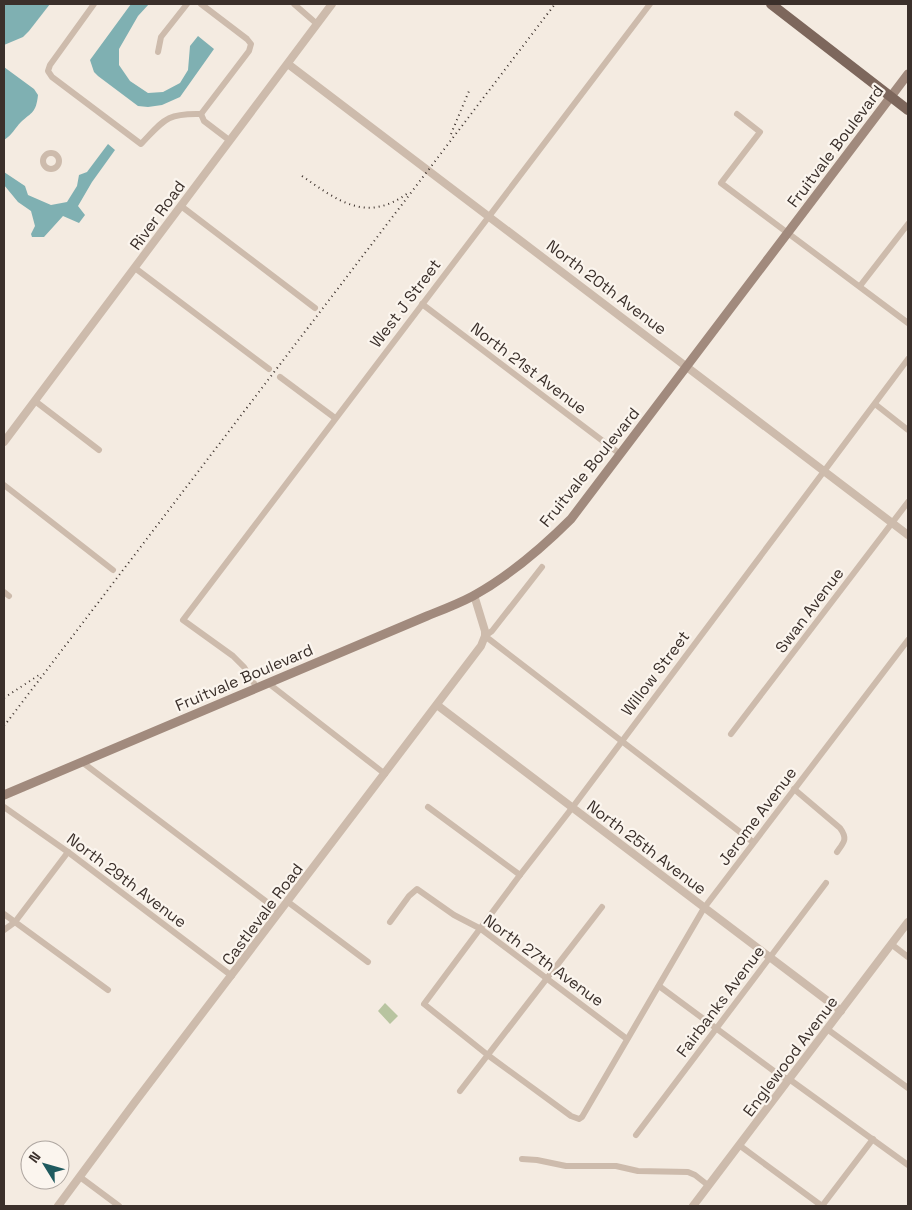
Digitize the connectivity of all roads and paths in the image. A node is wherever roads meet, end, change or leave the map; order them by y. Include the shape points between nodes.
1 (94, 4) edge
2 (187, 4) edge
3 (201, 4) edge
4 (294, 4) edge
5 (332, 4) edge
6 (650, 4) edge
7 (771, 4) edge
8 (317, 24) junction
9 (158, 52) dead end
10 (288, 64) junction
11 (908, 74) edge
12 (891, 96) junction
13 (908, 110) edge
14 (201, 114) junction
15 (737, 114) dead end
16 (229, 140) junction
17 (181, 206) junction
18 (488, 215) junction
19 (908, 224) edge
20 (789, 233) junction
21 (135, 268) junction
22 (860, 286) junction
23 (422, 304) junction
24 (315, 308) dead end
25 (908, 323) edge
26 (908, 359) edge
27 (688, 366) junction
28 (269, 369) dead end
29 (280, 376) dead end
30 (34, 401) junction
31 (875, 404) junction
32 (335, 418) junction
33 (908, 430) edge
34 (4, 442) edge
35 (99, 450) dead end
36 (620, 454) junction
37 (825, 471) junction
38 (4, 486) edge
39 (908, 502) edge
40 (893, 523) junction
41 (908, 535) edge
42 (542, 567) dead end
43 (113, 570) dead end
44 (474, 595) junction
45 (485, 636) junction
46 (908, 640) edge
47 (268, 684) junction
48 (257, 688) junction
49 (437, 706) junction
50 (731, 734) dead end
51 (622, 740) junction
52 (82, 762) junction
53 (385, 774) junction
54 (794, 789) junction
55 (4, 795) edge
56 (4, 807) edge
57 (428, 807) dead end
58 (572, 808) junction
59 (753, 842) junction
60 (68, 852) junction
61 (837, 852) dead end
62 (520, 875) junction
63 (826, 883) dead end
64 (288, 902) junction
65 (602, 907) dead end
66 (704, 908) junction
67 (280, 912) junction
68 (4, 914) edge
69 (15, 922) junction
70 (390, 922) dead end
71 (908, 922) edge
72 (481, 929) junction
73 (4, 930) edge
74 (891, 944) junction
75 (908, 957) edge
76 (771, 958) junction
77 (368, 962) dead end
78 (232, 976) junction
79 (547, 978) junction
80 (659, 986) junction
81 (108, 990) dead end
82 (841, 1011) junction
83 (716, 1029) junction
84 (827, 1029) junction
85 (627, 1039) junction
86 (489, 1056) junction
87 (789, 1079) junction
88 (908, 1088) edge
89 (460, 1091) dead end
90 (636, 1135) dead end
91 (873, 1139) junction
92 (740, 1145) junction
93 (522, 1159) dead end
94 (908, 1165) edge
95 (80, 1177) junction
96 (709, 1186) junction
97 (58, 1206) edge
98 (119, 1206) edge
99 (693, 1206) edge
100 (822, 1206) edge

1 - 14 street via 50,65 48,71 52,77 141,144 170,117 182,113
2 - 9 street via 161,37
3 - 14 street via 251,44
4 - 8 street
5 - 8 street, River Road
6 - 18 street, West J Street
7 - 12 main road
8 - 10 street, River Road
10 - 16 street, River Road
10 - 18 street, North 20th Avenue
11 - 12 main road, Fruitvale Boulevard
12 - 13 main road
12 - 20 main road, Fruitvale Boulevard
14 - 16 street via 204,121
15 - 20 street via 760,132 721,183
16 - 17 street, River Road
17 - 21 street, River Road
17 - 24 street
18 - 23 street, West J Street
18 - 27 street, North 20th Avenue
19 - 22 street
20 - 22 street
20 - 27 main road, Fruitvale Boulevard
21 - 28 street
21 - 30 street, River Road
22 - 25 street
23 - 32 street, West J Street
23 - 36 street, North 21st Avenue
26 - 31 street, Willow Street
27 - 36 main road, Fruitvale Boulevard
27 - 37 street, North 20th Avenue
29 - 32 street
30 - 34 street, River Road
30 - 35 street
31 - 33 street
31 - 37 street, Willow Street
32 - 48 street, West J Street via 183,620 233,656
36 - 44 main road, Fruitvale Boulevard via 549,541
37 - 40 street, North 20th Avenue
37 - 51 street, Willow Street
38 - 43 street
39 - 40 street, Swan Avenue
40 - 41 street, North 20th Avenue
40 - 50 street, Swan Avenue
42 - 45 street, Castlevale Road
44 - 45 street
44 - 47 main road, Fruitvale Boulevard
45 - 49 street, Castlevale Road
45 - 51 street
46 - 54 street, Jerome Avenue
47 - 48 main road, Fruitvale Boulevard
47 - 53 street
48 - 52 main road, Fruitvale Boulevard
49 - 53 street, Castlevale Road
49 - 58 street, North 25th Avenue
51 - 58 street, Willow Street
51 - 59 street
52 - 55 main road, Fruitvale Boulevard
52 - 67 street
53 - 64 street, Castlevale Road
54 - 59 street, Jerome Avenue
54 - 61 street via 845,835
56 - 60 street, North 29th Avenue
57 - 62 street
58 - 62 street, Willow Street
58 - 66 street, North 25th Avenue
59 - 66 street, Jerome Avenue
60 - 69 street
60 - 78 street, North 29th Avenue
62 - 72 street, Willow Street
63 - 76 street, Fairbanks Avenue
64 - 67 street, Castlevale Road
64 - 77 street
65 - 79 street
66 - 76 street, North 25th Avenue
66 - 80 street, Jerome Avenue
67 - 78 street, Castlevale Road
68 - 69 street
69 - 73 street
69 - 81 street
70 - 72 street, North 27th Avenue via 417,889
71 - 74 street, Englewood Avenue
72 - 79 street, North 27th Avenue
72 - 86 street, Willow Street via 424,1004
74 - 75 street
74 - 82 street, Englewood Avenue
76 - 82 street, North 25th Avenue
76 - 83 street, Fairbanks Avenue
78 - 95 street, Castlevale Road
79 - 85 street, North 27th Avenue
79 - 86 street
80 - 83 street
80 - 85 street, Jerome Avenue
82 - 84 street, Englewood Avenue
83 - 87 street
83 - 90 street, Fairbanks Avenue
84 - 87 street, Englewood Avenue
84 - 88 street
85 - 86 street, Jerome Avenue via 579,1119
86 - 89 street
87 - 91 street
87 - 92 street, Englewood Avenue
91 - 94 street
91 - 100 street
92 - 96 street, Englewood Avenue
92 - 100 street
93 - 96 street via 566,1166 688,1172
95 - 97 street, Castlevale Road
95 - 98 street
96 - 99 street, Englewood Avenue

